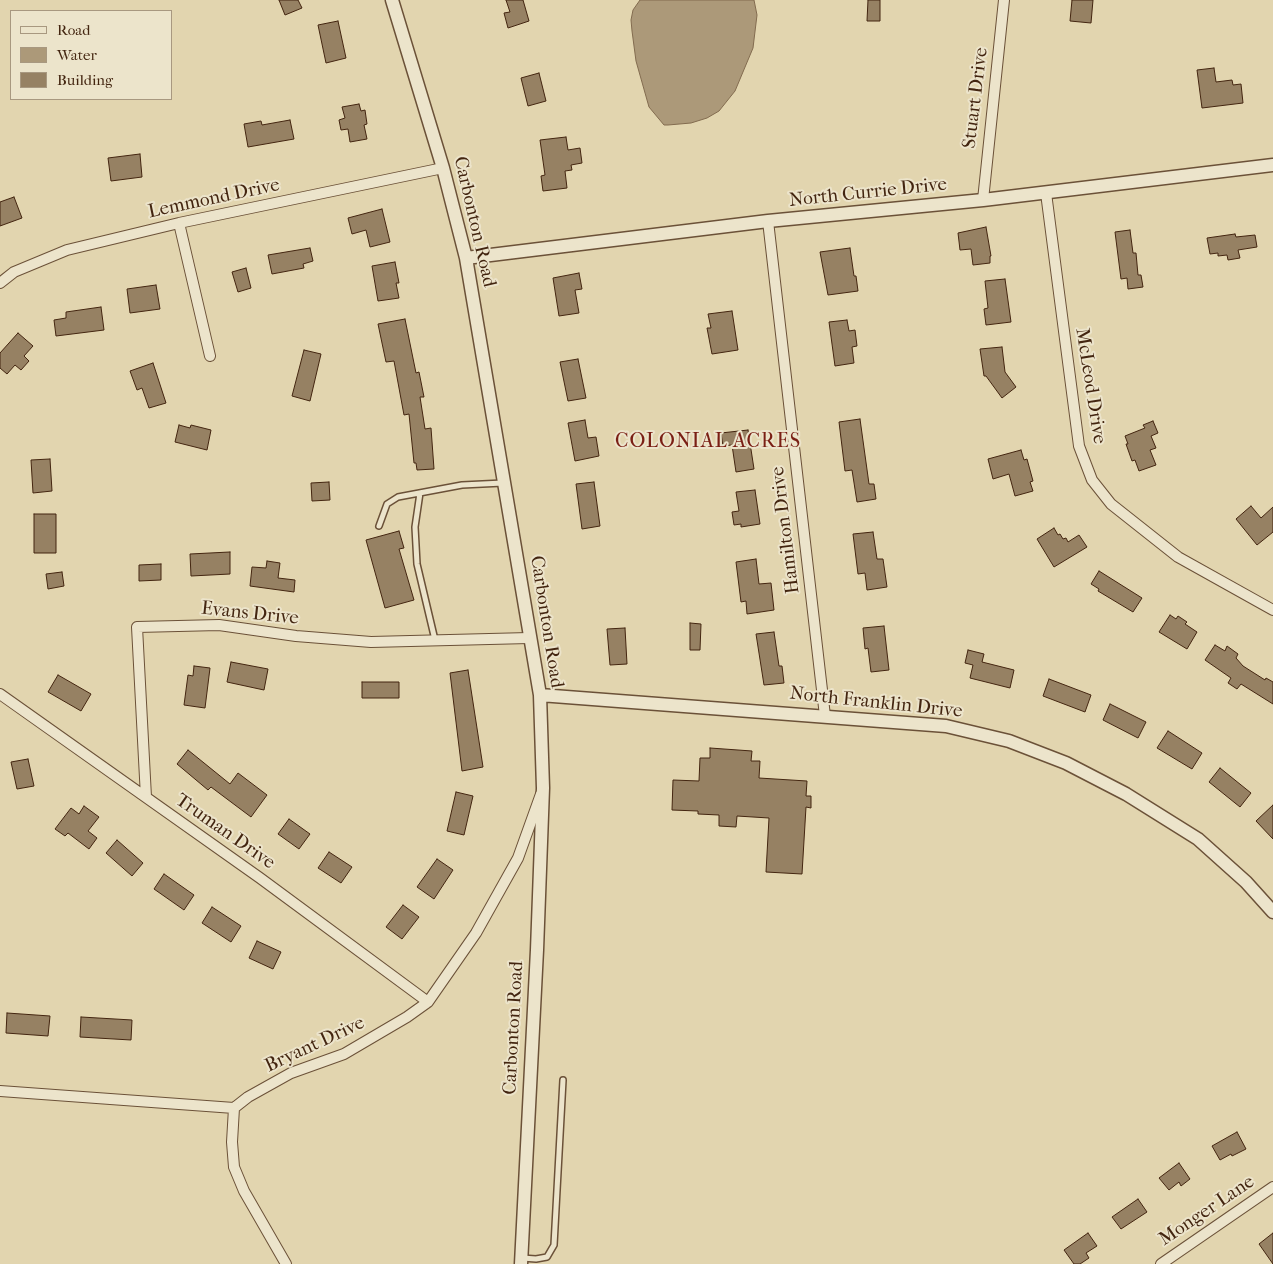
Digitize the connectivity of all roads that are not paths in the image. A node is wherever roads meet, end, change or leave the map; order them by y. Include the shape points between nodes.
1 (392, 0) edge
2 (1004, 0) edge
3 (1273, 165) edge
4 (443, 168) junction
5 (1046, 193) junction
6 (983, 200) junction
7 (768, 221) junction
8 (179, 224) junction
9 (466, 258) junction
10 (0, 283) edge
11 (210, 356) dead end
12 (503, 482) junction
13 (420, 493) junction
14 (379, 526) dead end
15 (1273, 596) edge
16 (1263, 604) junction
17 (1273, 610) edge
18 (529, 638) junction
19 (435, 641) junction
20 (0, 694) edge
21 (540, 695) junction
22 (825, 716) junction
23 (542, 788) junction
24 (146, 797) junction
25 (1273, 912) edge
26 (428, 1002) junction
27 (563, 1080) dead end
28 (0, 1091) edge
29 (234, 1108) junction
30 (1273, 1187) edge
31 (521, 1261) edge
32 (286, 1264) edge
33 (1161, 1264) edge

1 - 4 street, Carbonton Road
2 - 6 street, Stuart Drive
3 - 5 street, North Currie Drive
4 - 8 street, Lemmond Drive
4 - 9 street, Carbonton Road
5 - 6 street, North Currie Drive
5 - 16 street, McLeod Drive via 1079,446 1092,480 1111,504 1178,557
6 - 7 street, North Currie Drive
7 - 9 street, North Currie Drive
7 - 22 street, Hamilton Drive
8 - 10 street, Lemmond Drive via 67,250 14,272
8 - 11 street
9 - 12 street, Carbonton Road
12 - 13 lane
12 - 18 street, Carbonton Road
13 - 14 lane via 398,497 387,504
13 - 19 lane via 415,527 417,564
15 - 16 street
16 - 17 street, McLeod Drive
18 - 19 street, Evans Drive
18 - 21 street, Carbonton Road
19 - 24 street, Evans Drive via 372,642 296,636 219,624 137,627
20 - 24 street, Truman Drive
21 - 22 street, North Franklin Drive
21 - 23 street, Carbonton Road
22 - 25 street, North Franklin Drive via 946,726 1009,740 1066,763 1126,794 1198,839 1246,882
23 - 26 street, Bryant Drive via 518,858 476,933
23 - 31 street, Carbonton Road
24 - 26 street, Truman Drive
26 - 29 street, Bryant Drive via 344,1054 291,1073
27 - 31 lane via 554,1245 547,1257
28 - 29 street
29 - 32 street via 234,1167 244,1192
30 - 33 street, Monger Lane

